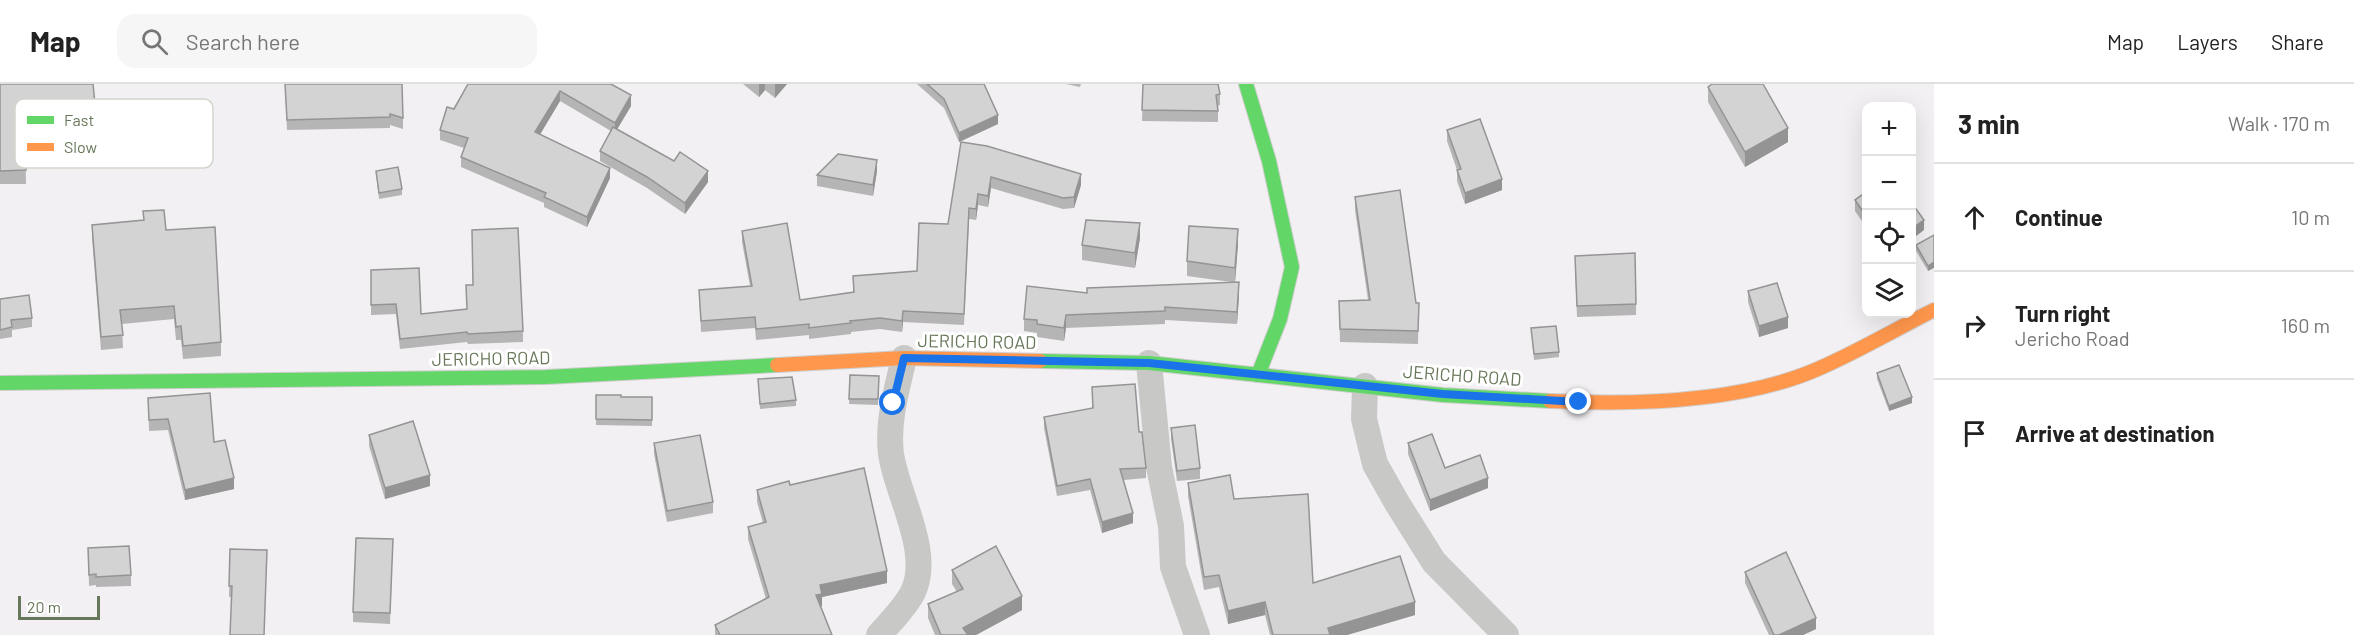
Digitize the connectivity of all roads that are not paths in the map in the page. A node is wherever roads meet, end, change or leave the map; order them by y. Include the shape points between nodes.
1 (1246, 84) edge
2 (1934, 310) edge
3 (904, 358) junction
4 (1149, 363) junction
5 (1258, 375) junction
6 (0, 383) edge
7 (1365, 386) junction
8 (879, 635) edge
9 (1197, 635) edge
10 (1506, 635) edge

1 - 5 street via 1269,161 1292,267 1280,319
2 - 7 street, JERICHO ROAD via 1819,369 1755,389 1665,401 1579,402
3 - 4 street, JERICHO ROAD
3 - 6 street, JERICHO ROAD via 546,377
3 - 8 street via 893,403 891,452 919,552 919,578 907,602
4 - 5 street, JERICHO ROAD
4 - 9 street via 1173,567
5 - 7 street, JERICHO ROAD
7 - 10 street via 1364,419 1375,464 1397,503 1434,562

